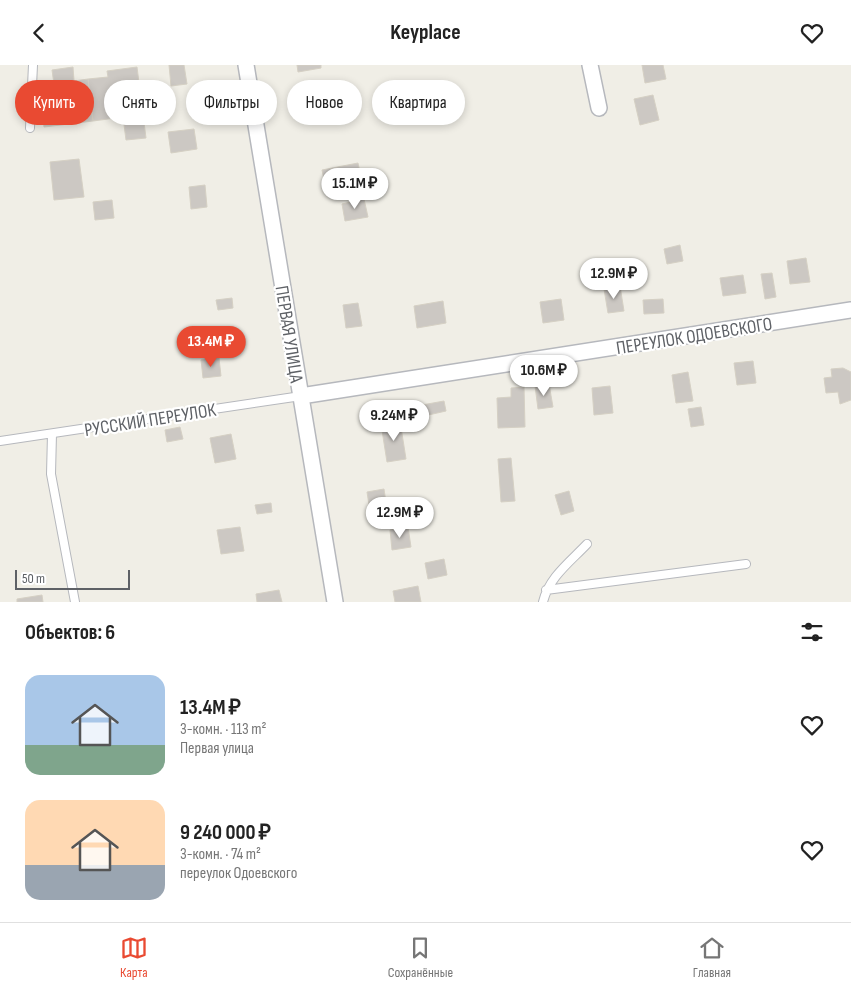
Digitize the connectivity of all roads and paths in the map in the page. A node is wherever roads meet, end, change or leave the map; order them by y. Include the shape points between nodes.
1 (34, 65) edge
2 (246, 65) edge
3 (590, 65) edge
4 (599, 108) dead end
5 (30, 128) dead end
6 (851, 311) edge
7 (301, 396) junction
8 (52, 434) junction
9 (0, 441) edge
10 (587, 545) dead end
11 (746, 565) dead end
12 (546, 590) junction
13 (75, 602) edge
14 (335, 602) edge
15 (543, 602) edge

1 - 5 lane
2 - 7 street, ПЕРВАЯ УЛИЦА
3 - 4 street
6 - 7 street, ПЕРЕУЛОК ОДОЕВСКОГО
7 - 8 lane, РУССКИЙ ПЕРЕУЛОК
7 - 14 street, ПЕРВАЯ УЛИЦА
8 - 9 lane, РУССКИЙ ПЕРЕУЛОК
8 - 13 lane via 51,474
10 - 12 lane via 558,573
11 - 12 lane
12 - 15 lane

